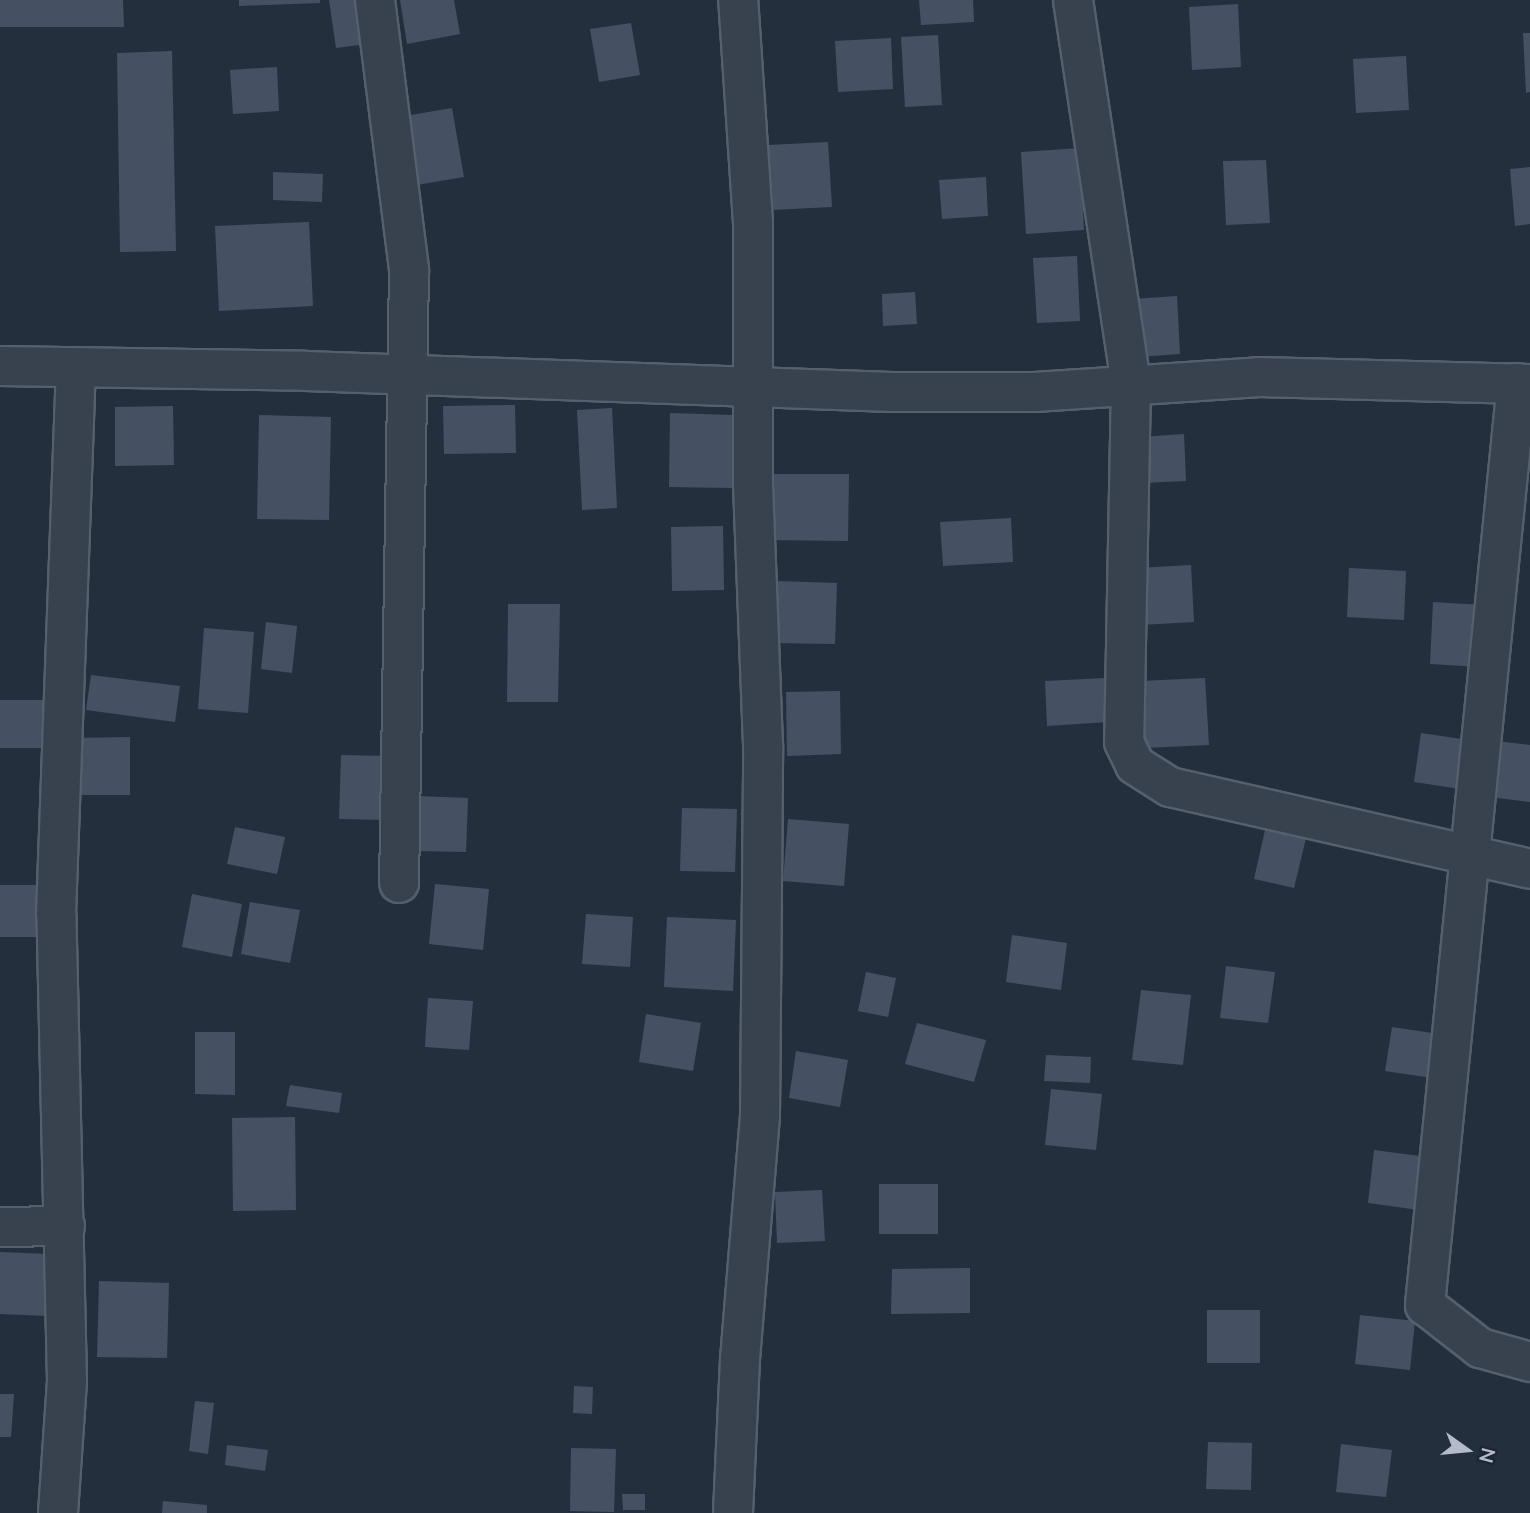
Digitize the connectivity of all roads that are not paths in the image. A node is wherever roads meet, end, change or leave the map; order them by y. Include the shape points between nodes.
1 (375, 0) edge
2 (738, 0) edge
3 (1073, 0) edge
4 (0, 366) edge
5 (76, 368) junction
6 (407, 375) junction
7 (1523, 384) edge
8 (1131, 386) junction
9 (753, 390) junction
10 (1470, 855) junction
11 (1530, 869) edge
12 (399, 883) dead end
13 (65, 1226) junction
14 (0, 1227) edge
15 (1530, 1362) edge
16 (58, 1513) edge
17 (733, 1513) edge

1 - 6 street via 410,270
2 - 9 street via 753,223
3 - 8 street
4 - 5 street
5 - 6 street
5 - 13 street via 56,914
6 - 9 street
6 - 12 street
7 - 8 street via 1259,377
7 - 10 street
8 - 9 street via 1023,392
8 - 10 street via 1124,742 1135,765 1170,787
9 - 17 street via 763,745 760,1115
10 - 11 street
10 - 15 street via 1425,1305 1480,1348
13 - 14 street
13 - 16 street via 67,1381

